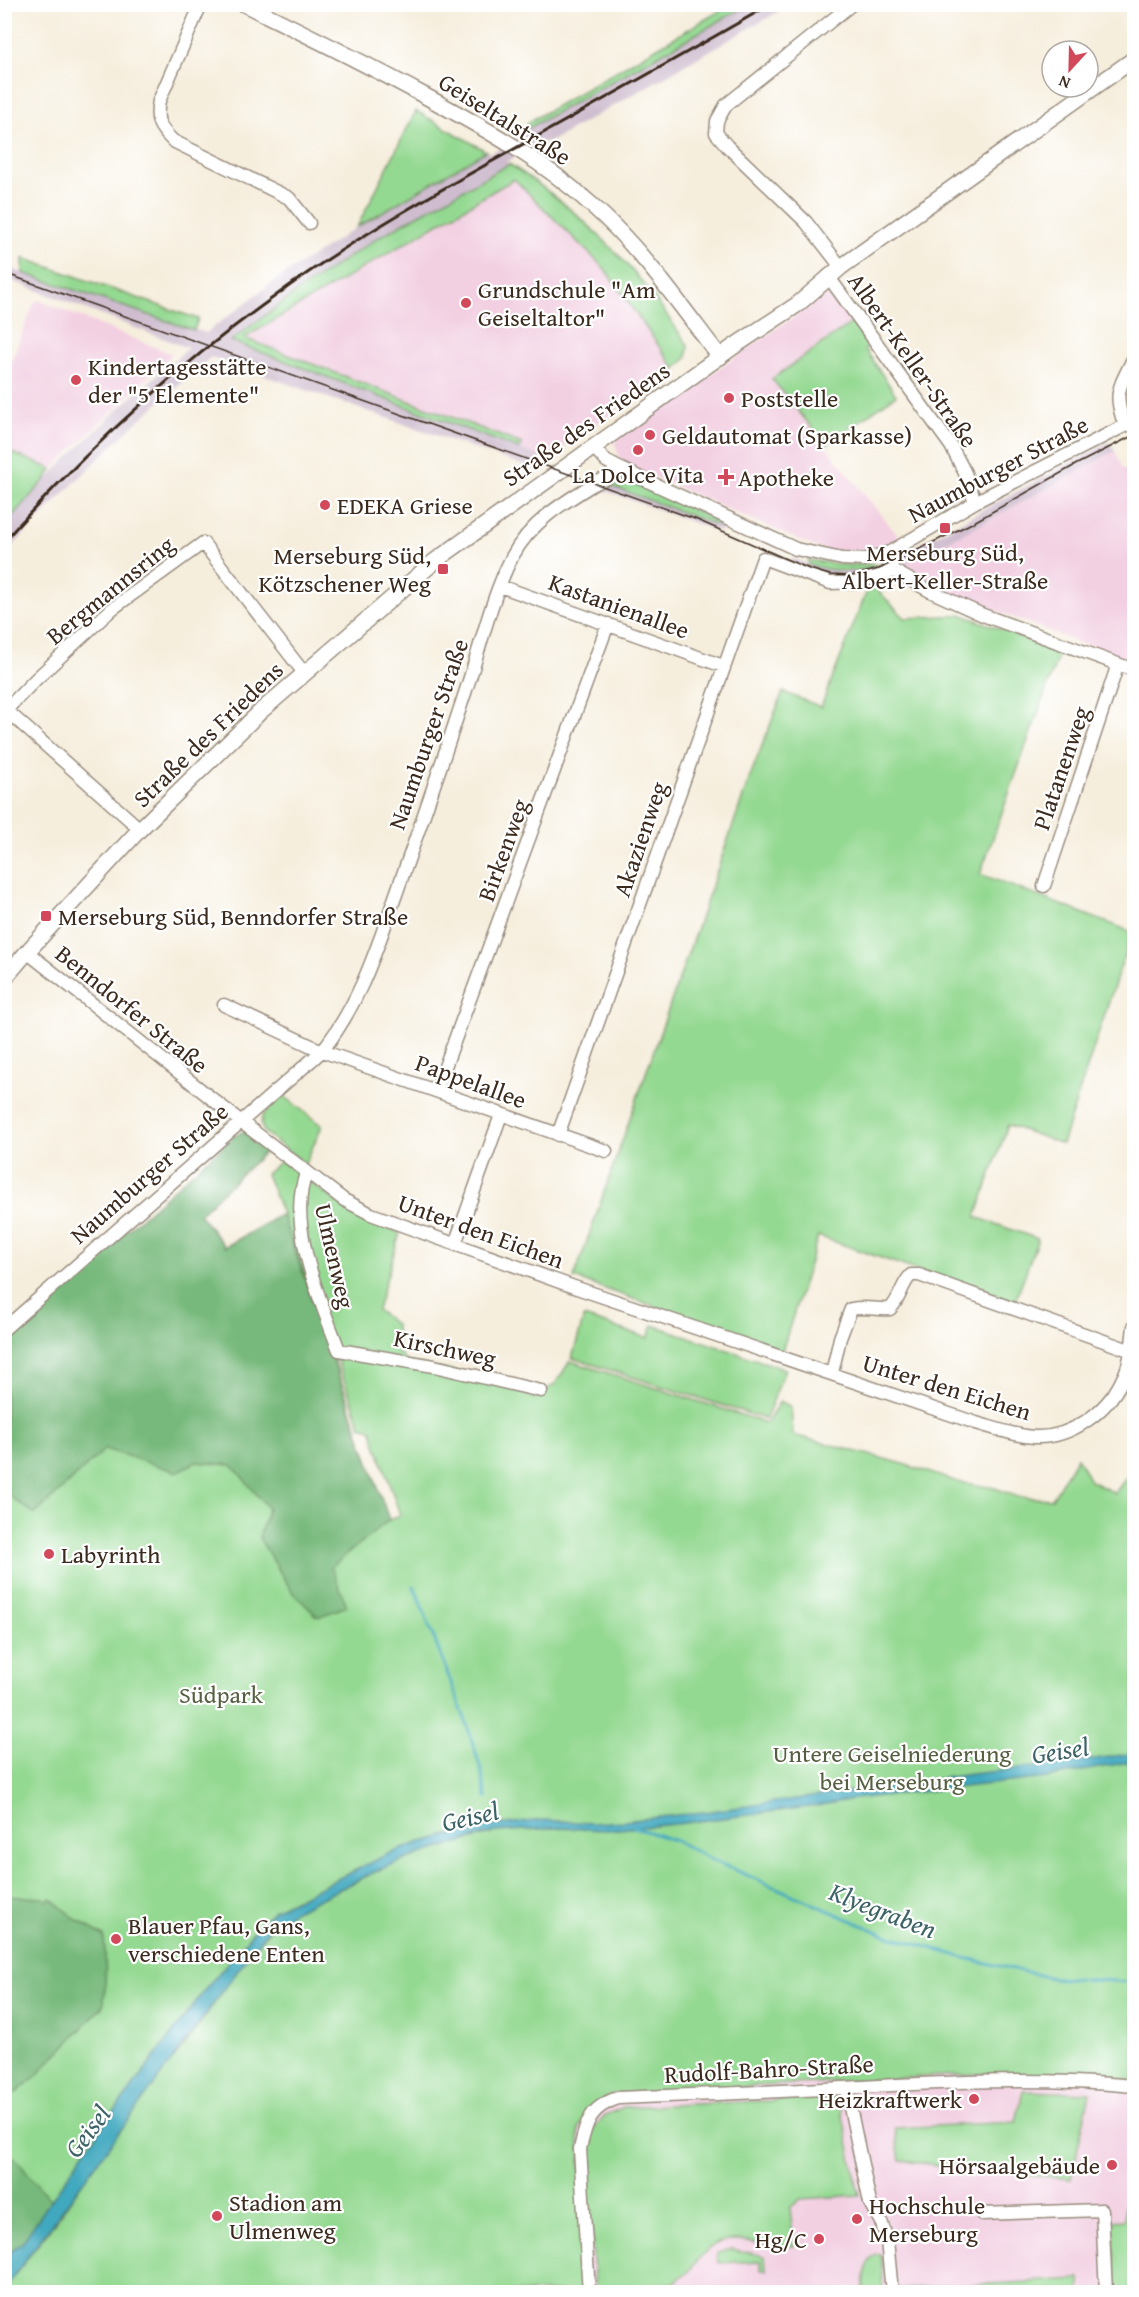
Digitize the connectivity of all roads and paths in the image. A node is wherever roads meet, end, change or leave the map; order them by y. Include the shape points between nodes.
1 (201, 4) edge
2 (244, 4) edge
3 (852, 4) edge
4 (1134, 59) edge
5 (309, 223) dead end
6 (835, 272) junction
7 (720, 357) junction
8 (1134, 357) edge
9 (1130, 423) edge
10 (593, 447) junction
11 (617, 467) junction
12 (975, 502) junction
13 (883, 555) junction
14 (894, 571) junction
15 (500, 586) junction
16 (608, 624) junction
17 (1118, 664) junction
18 (723, 666) junction
19 (1134, 670) edge
20 (304, 673) junction
21 (5, 711) edge
22 (140, 829) junction
23 (1044, 886) dead end
24 (27, 952) junction
25 (4, 979) edge
26 (224, 1005) dead end
27 (322, 1051) junction
28 (436, 1091) junction
29 (501, 1115) junction
30 (240, 1121) junction
31 (558, 1135) junction
32 (606, 1151) dead end
33 (307, 1172) junction
34 (455, 1244) junction
35 (1134, 1326) edge
36 (4, 1329) edge
37 (339, 1350) joint
38 (1132, 1351) junction
39 (832, 1372) junction
40 (541, 1391) dead end
41 (1134, 2086) edge
42 (846, 2088) junction
43 (982, 2214) dead end
44 (589, 2292) edge
45 (892, 2292) edge
46 (1106, 2292) edge

1 - 5 street via 159,101 156,115 162,129 173,141 289,198
2 - 7 street, Geiseltalstraße via 345,53 541,163 594,206 645,258
3 - 6 street, Albert-Keller-Straße via 726,105 717,121 716,133 806,222
4 - 6 street, Straße des Friedens
6 - 7 street, Straße des Friedens via 798,304
6 - 12 street, Albert-Keller-Straße via 951,446
7 - 10 street, Straße des Friedens
8 - 9 street via 1119,388 1118,406
9 - 12 street, Naumburger Straße
10 - 11 street, Naumburger Straße
10 - 20 street, Straße des Friedens via 435,561
11 - 13 street, Naumburger Straße via 796,549 842,559 864,560
11 - 15 street, Naumburger Straße via 536,524 512,556
12 - 13 street, Naumburger Straße
13 - 14 street
14 - 17 street via 983,615
14 - 18 street, Akazienweg via 859,582 830,583 763,558
15 - 16 street, Kastanienallee
15 - 27 street, Naumburger Straße via 370,968 338,1031
16 - 18 street, Kastanienallee
16 - 28 street, Birkenweg
17 - 19 street
17 - 23 street, Platanenweg
18 - 31 street, Akazienweg
20 - 21 street, Bergmannsring via 203,543 112,609
20 - 22 street, Straße des Friedens
21 - 22 street
22 - 24 street, Straße des Friedens
24 - 25 street, Straße des Friedens
24 - 30 street, Benndorfer Straße
26 - 27 street
27 - 28 street, Pappelallee
27 - 30 street, Naumburger Straße
28 - 29 street, Pappelallee
29 - 31 street, Pappelallee
29 - 34 street
30 - 33 street, Unter den Eichen
30 - 36 street, Naumburger Straße
31 - 32 street, Pappelallee
33 - 34 street, Unter den Eichen via 344,1200 371,1214
33 - 37 street, Ulmenweg via 300,1194 300,1223 316,1286
34 - 39 street, Unter den Eichen
35 - 38 street
37 - 40 street, Kirschweg via 434,1366
38 - 39 street, Unter den Eichen via 1123,1380 1092,1417 1068,1432 1033,1437 976,1423
38 - 39 street, Unter den Eichen via 911,1275 890,1309 851,1309
41 - 42 street, Rudolf-Bahro-Straße via 1070,2080 897,2083
42 - 44 street, Rudolf-Bahro-Straße via 618,2098 602,2103 591,2114 580,2149
42 - 45 street via 870,2203 882,2224
43 - 46 street via 1102,2211

